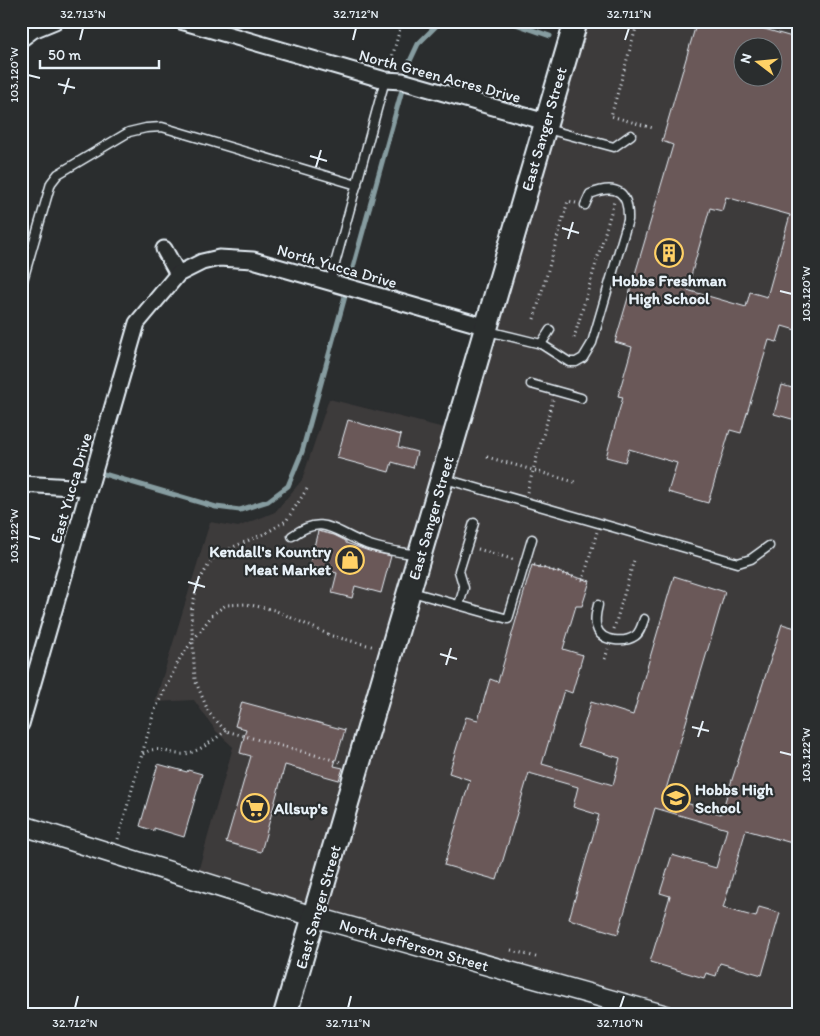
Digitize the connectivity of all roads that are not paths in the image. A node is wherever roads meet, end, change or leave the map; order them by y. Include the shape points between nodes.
1 (54, 21) edge
2 (182, 21) edge
3 (576, 21) edge
4 (22, 36) edge
5 (385, 80) junction
6 (545, 125) junction
7 (631, 135) dead end
8 (357, 184) junction
9 (586, 205) dead end
10 (164, 249) dead end
11 (178, 274) junction
12 (343, 286) junction
13 (21, 287) edge
14 (486, 329) junction
15 (550, 330) dead end
16 (541, 344) junction
17 (531, 384) dead end
18 (581, 398) dead end
19 (443, 478) junction
20 (21, 484) edge
21 (89, 488) junction
22 (474, 523) dead end
23 (292, 536) dead end
24 (532, 539) dead end
25 (769, 546) dead end
26 (420, 556) junction
27 (410, 592) junction
28 (459, 605) junction
29 (598, 605) dead end
30 (644, 619) dead end
31 (23, 708) edge
32 (21, 724) edge
33 (21, 825) edge
34 (315, 917) junction
35 (286, 1015) edge
36 (665, 1015) edge

1 - 4 street
2 - 5 street, North Green Acres Drive
3 - 6 main road, East Sanger Street
5 - 6 street, North Green Acres Drive via 408,83
5 - 8 lane
6 - 7 lane via 614,147
6 - 14 main road, East Sanger Street
8 - 12 lane
8 - 13 lane via 162,127 129,132 58,174 51,183
9 - 16 lane via 590,194 605,189 617,190 624,195 628,207 628,220 592,343 583,358 576,362 569,362
10 - 11 street
11 - 12 street, North Yucca Drive via 219,258 253,260
11 - 21 street, East Yucca Drive via 137,323
12 - 14 street, North Yucca Drive
14 - 16 lane
14 - 19 main road, East Sanger Street
15 - 16 lane
17 - 18 lane
19 - 25 lane via 738,563 751,559
19 - 26 main road, East Sanger Street
20 - 21 street
21 - 31 street, East Yucca Drive
22 - 28 lane via 459,571 464,588
23 - 26 lane via 315,524 336,529 365,544
24 - 28 lane via 508,619
26 - 27 main road, East Sanger Street
27 - 28 lane
27 - 34 main road, East Sanger Street
29 - 30 lane via 597,629 602,636 619,641 636,636
31 - 32 street, East Yucca Drive
33 - 34 street, North Jefferson Street
34 - 35 main road, East Sanger Street
34 - 36 street, North Jefferson Street

